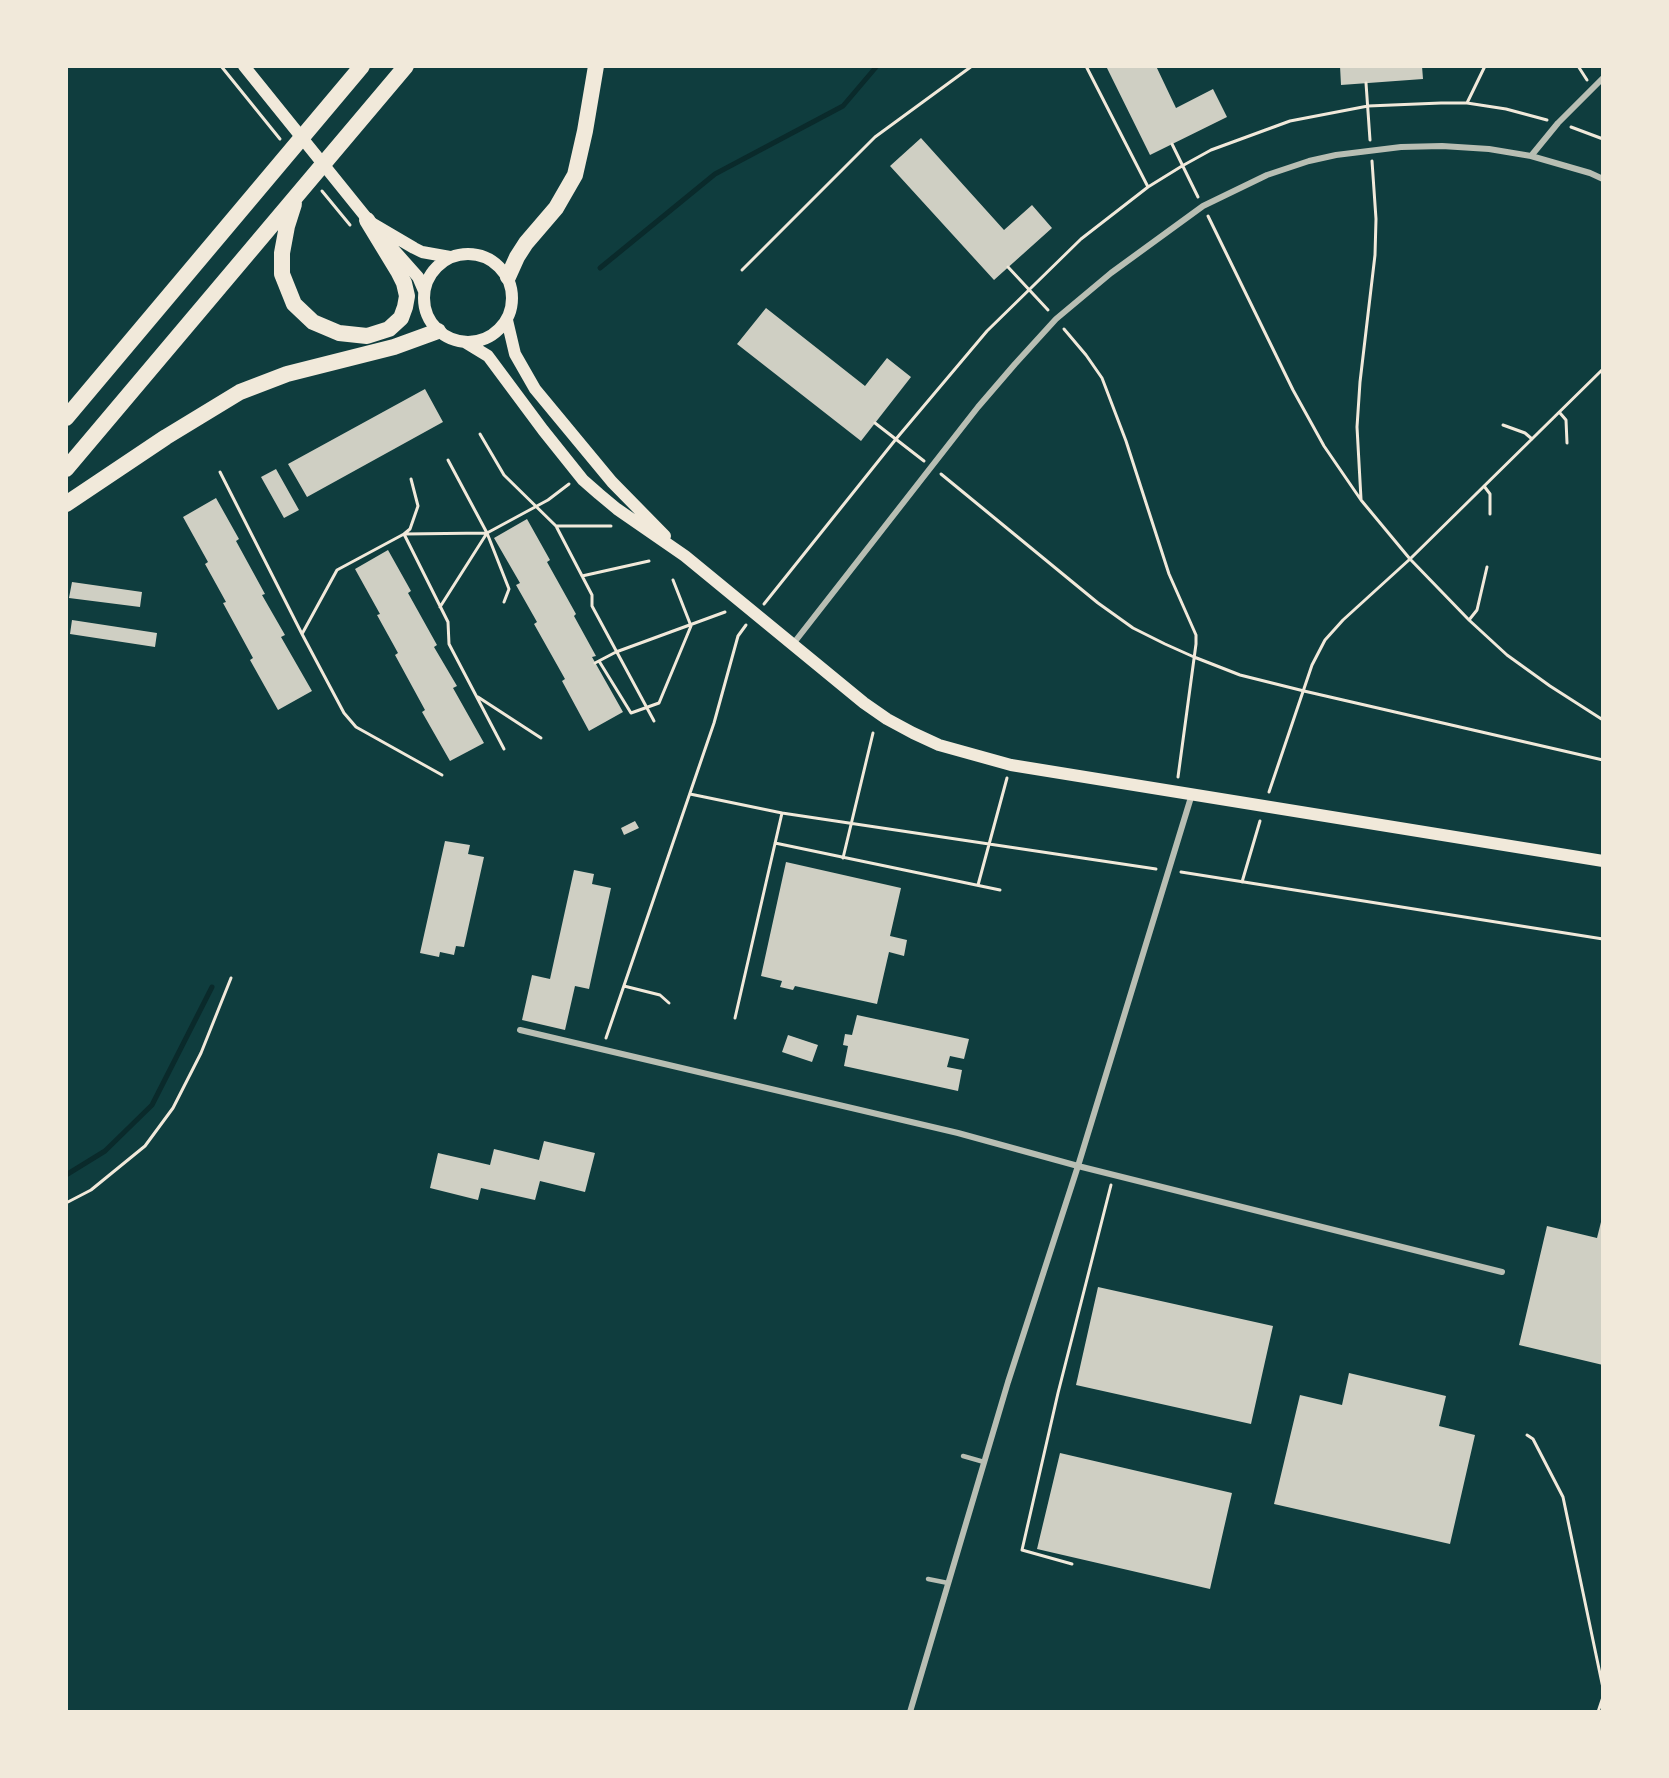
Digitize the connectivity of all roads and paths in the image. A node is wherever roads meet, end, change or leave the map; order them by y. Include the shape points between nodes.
1 (221, 66) edge
2 (244, 66) edge
3 (362, 66) edge
4 (406, 66) edge
5 (596, 66) edge
6 (972, 66) edge
7 (1086, 66) edge
8 (1485, 66) edge
9 (227, 73) dead end
10 (1603, 78) edge
11 (1366, 83) dead end
12 (1467, 104) junction
13 (1368, 106) junction
14 (1558, 123) junction
15 (1603, 139) edge
16 (1172, 144) dead end
17 (1371, 150) junction
18 (1531, 156) junction
19 (1182, 166) junction
20 (1603, 179) edge
21 (1148, 187) junction
22 (297, 195) junction
23 (1203, 206) junction
24 (368, 220) junction
25 (450, 257) junction
26 (1008, 267) dead end
27 (742, 270) dead end
28 (508, 277) junction
29 (1028, 289) junction
30 (424, 291) junction
31 (507, 320) junction
32 (1056, 320) junction
33 (438, 331) junction
34 (465, 342) junction
35 (1603, 369) edge
36 (1560, 412) junction
37 (66, 418) edge
38 (875, 423) dead end
39 (1503, 425) dead end
40 (480, 434) dead end
41 (896, 439) junction
42 (1532, 439) junction
43 (1568, 443) dead end
44 (448, 460) dead end
45 (931, 467) junction
46 (66, 469) edge
47 (220, 472) dead end
48 (580, 475) junction
49 (411, 479) dead end
50 (1484, 486) junction
51 (1361, 500) junction
52 (66, 504) edge
53 (535, 506) junction
54 (1490, 514) dead end
55 (556, 526) junction
56 (611, 526) dead end
57 (487, 533) junction
58 (404, 534) junction
59 (685, 556) junction
60 (1410, 559) junction
61 (649, 561) dead end
62 (1487, 567) dead end
63 (582, 576) junction
64 (673, 580) dead end
65 (504, 602) dead end
66 (440, 607) junction
67 (725, 612) dead end
68 (756, 614) junction
69 (1469, 620) junction
70 (691, 626) junction
71 (302, 634) junction
72 (793, 644) junction
73 (616, 652) junction
74 (1194, 657) junction
75 (1304, 691) junction
76 (477, 696) junction
77 (647, 707) junction
78 (1603, 720) edge
79 (654, 721) dead end
80 (873, 733) dead end
81 (541, 738) dead end
82 (504, 749) dead end
83 (1603, 760) edge
84 (1011, 765) junction
85 (442, 775) dead end
86 (1177, 791) junction
87 (1192, 793) junction
88 (690, 794) junction
89 (1265, 805) junction
90 (782, 813) junction
91 (851, 824) junction
92 (775, 843) junction
93 (989, 844) junction
94 (843, 858) junction
95 (1603, 861) edge
96 (1168, 870) junction
97 (1242, 882) junction
98 (978, 885) junction
99 (1000, 890) dead end
100 (1603, 939) edge
101 (231, 978) dead end
102 (624, 986) junction
103 (669, 1003) dead end
104 (735, 1018) dead end
105 (520, 1030) dead end
106 (602, 1049) junction
107 (1078, 1166) junction
108 (1113, 1175) junction
109 (66, 1203) edge
110 (1502, 1272) dead end
111 (1527, 1435) dead end
112 (963, 1456) dead end
113 (984, 1462) junction
114 (1072, 1564) dead end
115 (928, 1579) dead end
116 (948, 1583) junction
117 (1603, 1688) edge
118 (1603, 1697) edge
119 (910, 1712) edge
120 (1598, 1712) edge

1 - 9 path
2 - 24 main road
3 - 37 highway
4 - 22 highway
5 - 28 highway via 575,175 556,208 521,250
6 - 27 path via 875,137
7 - 21 path
8 - 12 path
10 - 14 street
11 - 13 path
12 - 13 path
12 - 14 path
13 - 17 path
13 - 19 path via 1290,122 1211,150
14 - 15 path
14 - 18 street
16 - 19 path
17 - 18 street via 1442,146
17 - 23 street via 1336,155 1266,175
17 - 51 path via 1375,255 1357,427
18 - 20 street
19 - 21 path
19 - 23 path
21 - 29 path via 1081,239
22 - 24 highway via 287,226 282,274 294,304 313,322 339,333 367,336 388,329 401,318 405,307 404,283
22 - 46 highway
23 - 32 street via 1111,273
23 - 51 path via 1293,390 1324,446
24 - 25 main road via 422,252
24 - 30 main road via 418,277
25 - 28 main road via 476,254 489,258
25 - 30 main road via 438,266
26 - 29 path
28 - 31 main road via 513,298
29 - 32 path
29 - 41 path via 987,331
30 - 33 main road via 424,306
31 - 34 main road via 489,338
31 - 59 main road via 515,354 535,388 612,482
32 - 45 street via 978,407
32 - 74 path via 1102,378 1170,574 1196,635
33 - 34 main road
33 - 52 highway via 394,347 287,374 240,392
34 - 48 main road via 488,356
35 - 36 path
36 - 42 path
36 - 43 path via 1566,420
38 - 41 path
39 - 42 path
40 - 53 path via 504,475
41 - 45 path
41 - 68 path
42 - 50 path
44 - 57 path
45 - 72 street
45 - 74 path via 1098,603 1133,628
47 - 71 path
48 - 53 path
48 - 59 main road via 616,509
49 - 58 path via 418,506 410,529
50 - 54 path via 1490,494
50 - 60 path
51 - 60 path
53 - 55 path
53 - 57 path
55 - 56 path
55 - 63 path
57 - 58 path
57 - 65 path via 509,589
57 - 66 path
58 - 66 path
58 - 71 path via 337,570
59 - 68 main road
60 - 69 path
60 - 75 path via 1325,640
61 - 63 path
62 - 69 path via 1477,610
63 - 73 path via 592,595 592,606
64 - 70 path
66 - 76 path via 448,622 449,644
67 - 70 path
68 - 72 main road
68 - 88 path via 738,636
69 - 78 path via 1507,655
70 - 73 path
70 - 77 path via 659,703
71 - 85 path via 344,713 356,727
72 - 84 main road via 887,719 939,745
73 - 77 path
73 - 77 path via 597,662 631,713
74 - 75 path via 1240,675
74 - 86 path
75 - 83 path
75 - 89 path
76 - 81 path
76 - 82 path
77 - 79 path
80 - 91 path
84 - 86 main road
84 - 93 path
86 - 87 main road
87 - 89 main road
87 - 96 street
88 - 90 path
88 - 102 path
89 - 95 main road
89 - 97 path
90 - 91 path
90 - 92 path
91 - 93 path
91 - 94 path
92 - 94 path
92 - 104 path
93 - 96 path
93 - 98 path
94 - 98 path
96 - 97 path
96 - 107 street
97 - 100 path
98 - 99 path
101 - 109 path via 201,1053 173,1108 145,1146 91,1190
102 - 103 path via 660,995
102 - 106 path
105 - 106 street
106 - 107 street via 958,1133
107 - 108 street
107 - 113 street
108 - 110 street
108 - 114 path via 1022,1550
111 - 117 path via 1533,1439 1563,1497
112 - 113 lane
113 - 116 street
115 - 116 lane
116 - 119 street
118 - 120 path

